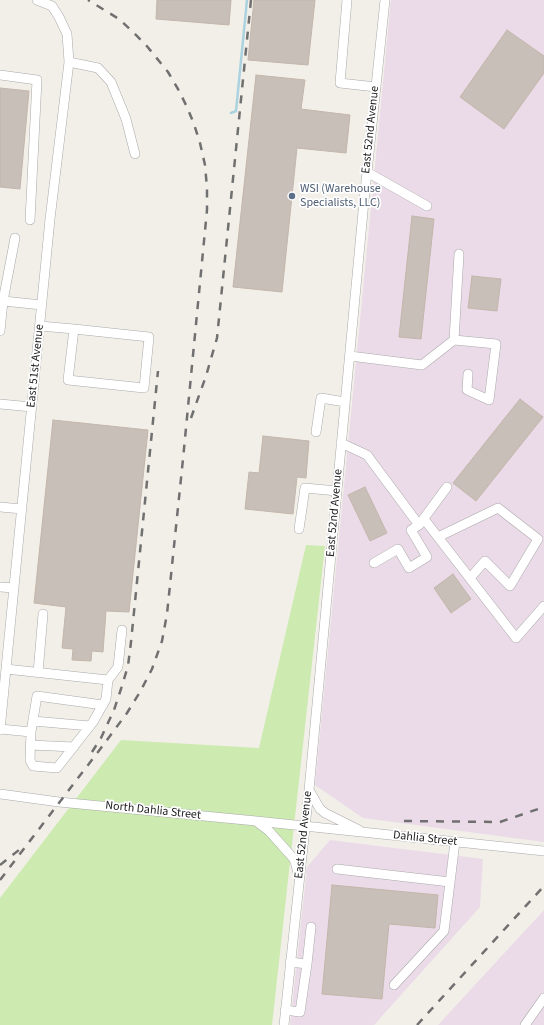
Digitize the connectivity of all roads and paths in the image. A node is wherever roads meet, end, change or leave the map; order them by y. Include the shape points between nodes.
1 (38, 0) edge
2 (347, 0) edge
3 (385, 0) edge
4 (69, 62) junction
5 (0, 74) edge
6 (376, 87) junction
7 (134, 154) dead end
8 (367, 172) junction
9 (427, 206) dead end
10 (30, 220) dead end
11 (15, 238) dead end
12 (459, 254) dead end
13 (3, 301) junction
14 (42, 305) junction
15 (40, 326) junction
16 (74, 329) junction
17 (0, 331) edge
18 (454, 340) junction
19 (350, 356) junction
20 (468, 374) dead end
21 (345, 402) junction
22 (0, 404) edge
23 (32, 407) junction
24 (316, 432) dead end
25 (341, 443) junction
26 (447, 487) dead end
27 (337, 491) junction
28 (0, 507) edge
29 (22, 510) junction
30 (422, 522) junction
31 (300, 529) dead end
32 (438, 537) junction
33 (374, 563) dead end
34 (470, 578) junction
35 (0, 587) edge
36 (14, 588) junction
37 (544, 606) edge
38 (44, 614) dead end
39 (122, 630) dead end
40 (4, 664) edge
41 (38, 673) junction
42 (108, 680) junction
43 (103, 704) junction
44 (1, 714) edge
45 (33, 721) junction
46 (90, 726) junction
47 (0, 729) edge
48 (31, 732) junction
49 (30, 745) junction
50 (74, 747) junction
51 (309, 790) junction
52 (0, 794) edge
53 (256, 821) junction
54 (305, 826) junction
55 (374, 834) junction
56 (455, 842) junction
57 (544, 851) edge
58 (337, 869) dead end
59 (450, 882) junction
60 (299, 887) junction
61 (311, 927) dead end
62 (290, 962) junction
63 (307, 964) junction
64 (394, 985) dead end
65 (544, 998) edge
66 (285, 1010) junction
67 (284, 1025) edge
68 (525, 1025) edge

1 - 4 street, East 51st Avenue via 52,6 59,17 67,34
2 - 6 street via 340,83
3 - 6 street, East 52nd Avenue
4 - 7 street via 98,68 111,82 126,119
4 - 14 street, East 51st Avenue
5 - 10 street via 37,80
6 - 8 street, East 52nd Avenue
8 - 9 street
8 - 19 street, East 52nd Avenue
11 - 13 street
12 - 18 street
13 - 14 street
13 - 17 street
14 - 15 street, East 51st Avenue
15 - 16 street
15 - 23 street, East 51st Avenue
16 - 16 street via 68,380 144,388 149,337
18 - 19 street via 422,365
18 - 20 street via 496,344 489,400 467,390
19 - 21 street, East 52nd Avenue
21 - 24 street via 321,398
21 - 25 street, East 52nd Avenue
22 - 23 street
23 - 29 street, East 51st Avenue
25 - 27 street, East 52nd Avenue
25 - 30 street via 367,456
26 - 30 street
27 - 31 street via 305,488
27 - 51 street, East 52nd Avenue
28 - 29 street
29 - 36 street, East 51st Avenue
30 - 32 street
30 - 33 street via 411,530 427,557 410,568 398,549
32 - 34 street
32 - 34 street via 498,508 538,539 510,586 485,561
34 - 37 street via 516,638
35 - 36 street
36 - 40 street, East 51st Avenue
38 - 41 street
39 - 42 street via 118,667
40 - 41 street
40 - 44 street, East 51st Avenue
41 - 42 street
42 - 43 street
43 - 45 street via 37,696
43 - 46 street
44 - 47 street, East 51st Avenue
45 - 46 street
45 - 48 street
46 - 50 street
47 - 48 street
48 - 49 street
49 - 50 street
49 - 50 street via 30,760 33,766 57,768
51 - 54 street, East 52nd Avenue
51 - 55 street via 325,814
52 - 53 street, North Dahlia Street
53 - 54 street, North Dahlia Street
53 - 60 street via 269,831 294,859
54 - 55 street, Dahlia Street
54 - 60 street, East 52nd Avenue
55 - 56 street, Dahlia Street
56 - 57 street, Dahlia Street
56 - 59 street
58 - 59 street
59 - 64 street via 444,931
60 - 62 street, East 52nd Avenue
61 - 63 street
62 - 63 street
62 - 66 street, East 52nd Avenue
63 - 66 street via 300,1012
65 - 68 street
66 - 67 street, East 52nd Avenue

